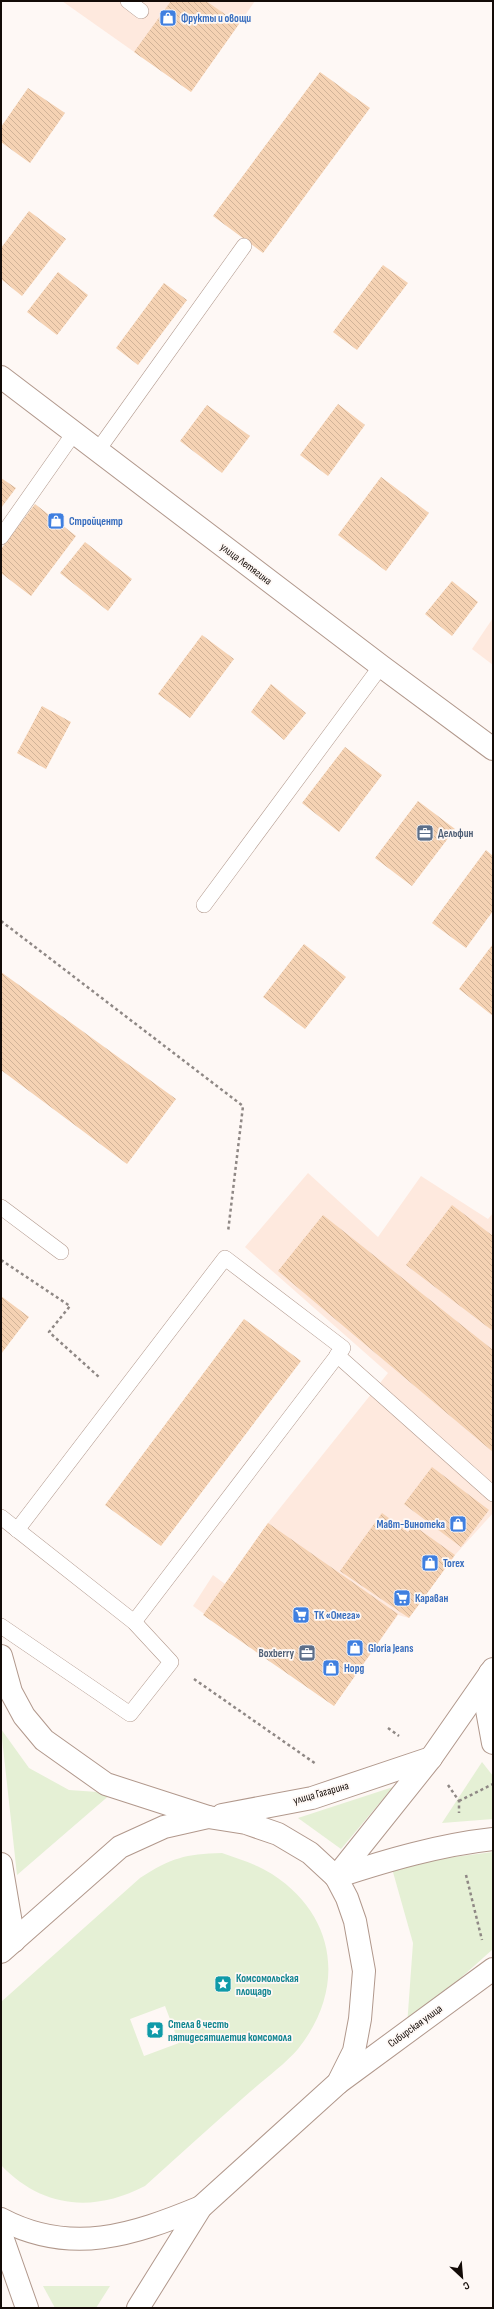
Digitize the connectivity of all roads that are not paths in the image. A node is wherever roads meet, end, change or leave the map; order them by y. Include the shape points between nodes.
1 (128, 1) edge
2 (141, 11) dead end
3 (244, 246) dead end
4 (1, 377) edge
5 (74, 432) junction
6 (98, 450) junction
7 (1, 537) edge
8 (381, 666) junction
9 (493, 749) edge
10 (204, 905) dead end
11 (1, 1206) edge
12 (61, 1252) dead end
13 (337, 1355) junction
14 (493, 1494) edge
15 (1, 1517) edge
16 (17, 1530) junction
17 (134, 1622) junction
18 (1, 1626) edge
19 (1, 1656) edge
20 (491, 1671) edge
21 (493, 1743) edge
22 (431, 1758) junction
23 (208, 1817) junction
24 (493, 1839) edge
25 (1, 1864) edge
26 (336, 1877) junction
27 (7, 1946) edge
28 (493, 1969) edge
29 (338, 2083) junction
30 (201, 2207) junction
31 (1, 2219) edge
32 (1, 2234) edge
33 (27, 2308) edge
34 (138, 2308) edge

1 - 2 lane
3 - 6 lane
4 - 5 main road, улица Летягина
5 - 6 main road, улица Летягина
5 - 7 lane
6 - 8 main road, улица Летягина
8 - 9 main road, улица Летягина
8 - 10 lane
11 - 12 lane
13 - 14 lane
13 - 16 lane via 343,1348 225,1258
13 - 17 lane
15 - 16 lane
16 - 17 lane
17 - 18 lane via 171,1662 130,1714
19 - 23 main road via 10,1692 24,1716 44,1740 106,1784
20 - 21 main road via 487,1710
20 - 22 main road
22 - 23 main road, улица Гагарина via 312,1798
22 - 26 main road
23 - 26 main road via 246,1823 278,1834 310,1853
23 - 27 main road, улица Гагарина via 164,1827 120,1847
24 - 26 main road via 458,1843 396,1857
25 - 27 main road
26 - 29 main road via 355,1921 364,1971 354,2050
28 - 29 main road, Сибирская улица
29 - 30 main road, Сибирская улица
30 - 31 main road via 161,2224 109,2238 82,2240 43,2235 21,2229
30 - 34 main road
32 - 33 main road

